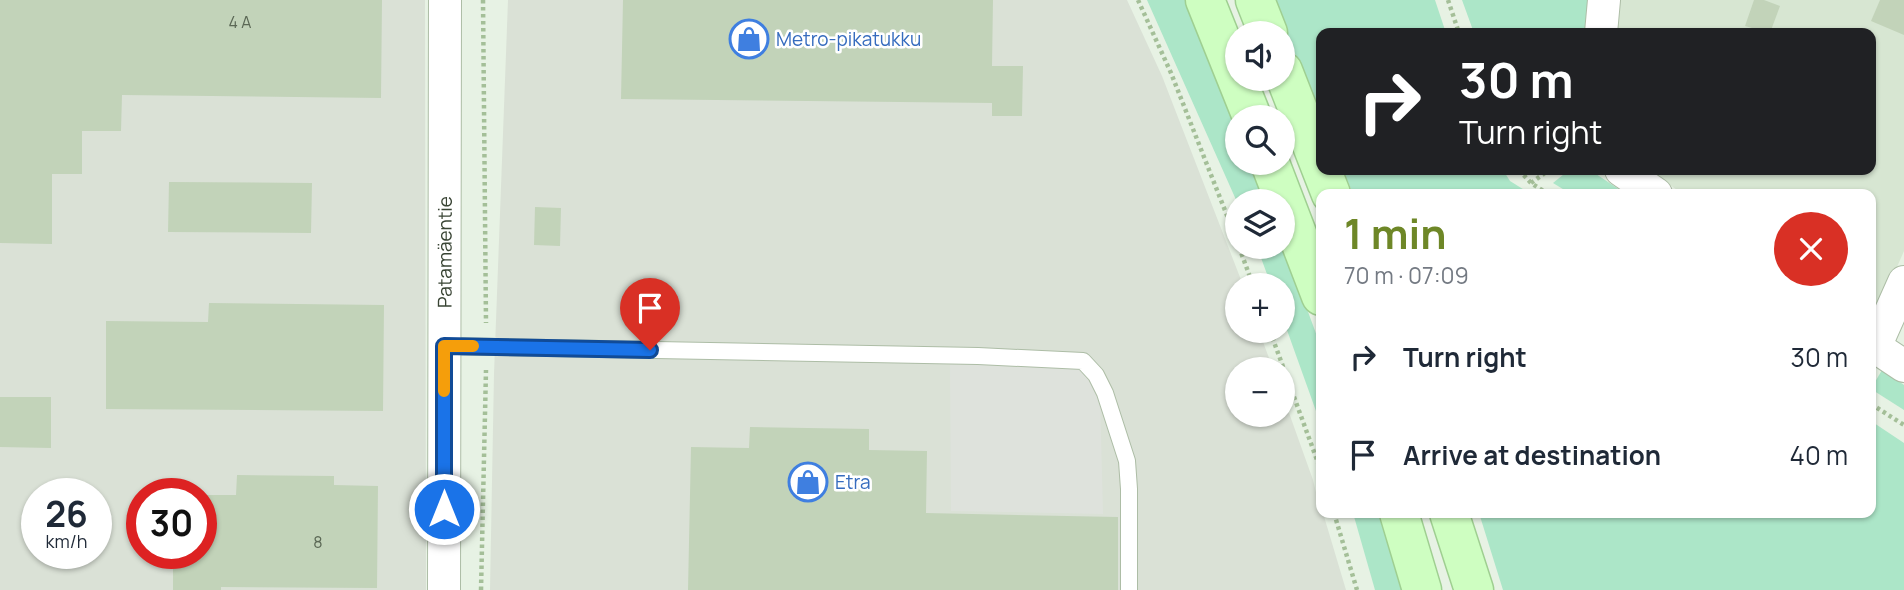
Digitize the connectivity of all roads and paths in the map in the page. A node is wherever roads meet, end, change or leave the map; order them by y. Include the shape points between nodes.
1 (445, 0) edge
2 (484, 0) edge
3 (1138, 0) edge
4 (1205, 0) edge
5 (1255, 0) edge
6 (1448, 0) edge
7 (1604, 0) edge
8 (1263, 21) edge
9 (1457, 28) edge
10 (1601, 28) edge
11 (1291, 91) edge
12 (1247, 105) edge
13 (1316, 156) edge
14 (1275, 175) edge
15 (1524, 175) edge
16 (1542, 175) edge
17 (1628, 175) edge
18 (1531, 183) junction
19 (1540, 189) edge
20 (1649, 189) edge
21 (1225, 211) edge
22 (1904, 282) edge
23 (1316, 283) edge
24 (1876, 340) edge
25 (1274, 343) edge
26 (444, 346) junction
27 (486, 346) junction
28 (1876, 348) edge
29 (1904, 366) edge
30 (1876, 407) edge
31 (1904, 425) edge
32 (1316, 457) edge
33 (1335, 518) edge
34 (1400, 518) edge
35 (1451, 518) edge
36 (444, 590) edge
37 (481, 590) edge
38 (1129, 590) edge
39 (1357, 590) edge
40 (1422, 590) edge
41 (1474, 590) edge

1 - 26 street, Patamäentie
2 - 27 path
3 - 21 path
4 - 12 main road
5 - 8 main road
6 - 9 path
7 - 10 street
11 - 13 main road
14 - 23 main road
15 - 18 path
16 - 18 path
17 - 20 street
18 - 19 path
22 - 24 street
25 - 32 path
26 - 27 lane
26 - 36 street, Patamäentie
27 - 37 path
27 - 38 lane via 1083,361 1105,393 1126,461
28 - 29 street
30 - 31 path
33 - 39 path
34 - 40 main road
35 - 41 main road

